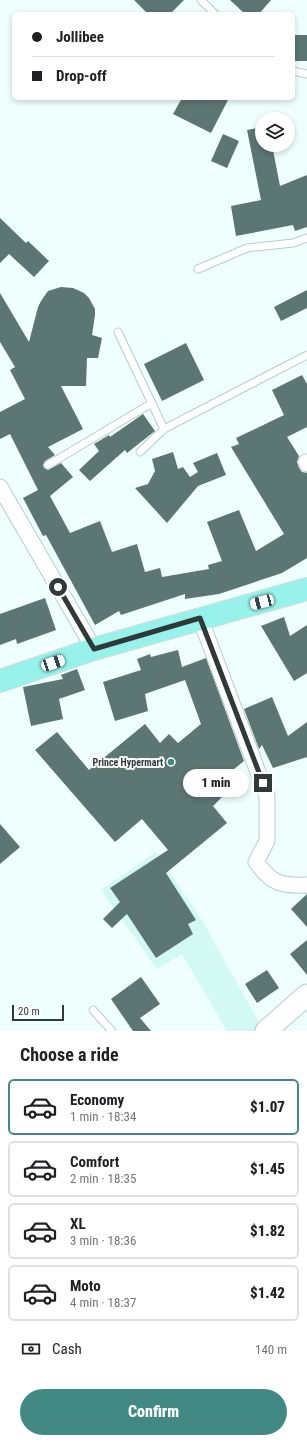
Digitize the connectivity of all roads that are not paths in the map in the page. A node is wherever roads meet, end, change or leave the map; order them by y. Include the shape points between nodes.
1 (200, 0) edge
2 (213, 12) edge
3 (295, 71) edge
4 (307, 74) edge
5 (307, 238) edge
6 (198, 269) dead end
7 (118, 332) dead end
8 (307, 355) edge
9 (152, 403) junction
10 (164, 429) junction
11 (140, 452) dead end
12 (48, 464) dead end
13 (0, 487) edge
14 (307, 589) edge
15 (200, 618) junction
16 (94, 649) junction
17 (0, 681) edge
18 (307, 885) edge
19 (307, 996) edge
20 (93, 1010) dead end
21 (112, 1031) edge
22 (266, 1031) edge

1 - 2 lane
3 - 4 lane
5 - 6 lane via 294,243 247,248
7 - 9 lane
8 - 10 lane
9 - 10 lane
9 - 12 lane
10 - 11 lane
13 - 16 street
14 - 15 main road
15 - 16 main road
15 - 18 street via 268,796 267,840 256,862 265,875 286,886
16 - 17 main road
19 - 22 street
20 - 21 lane

